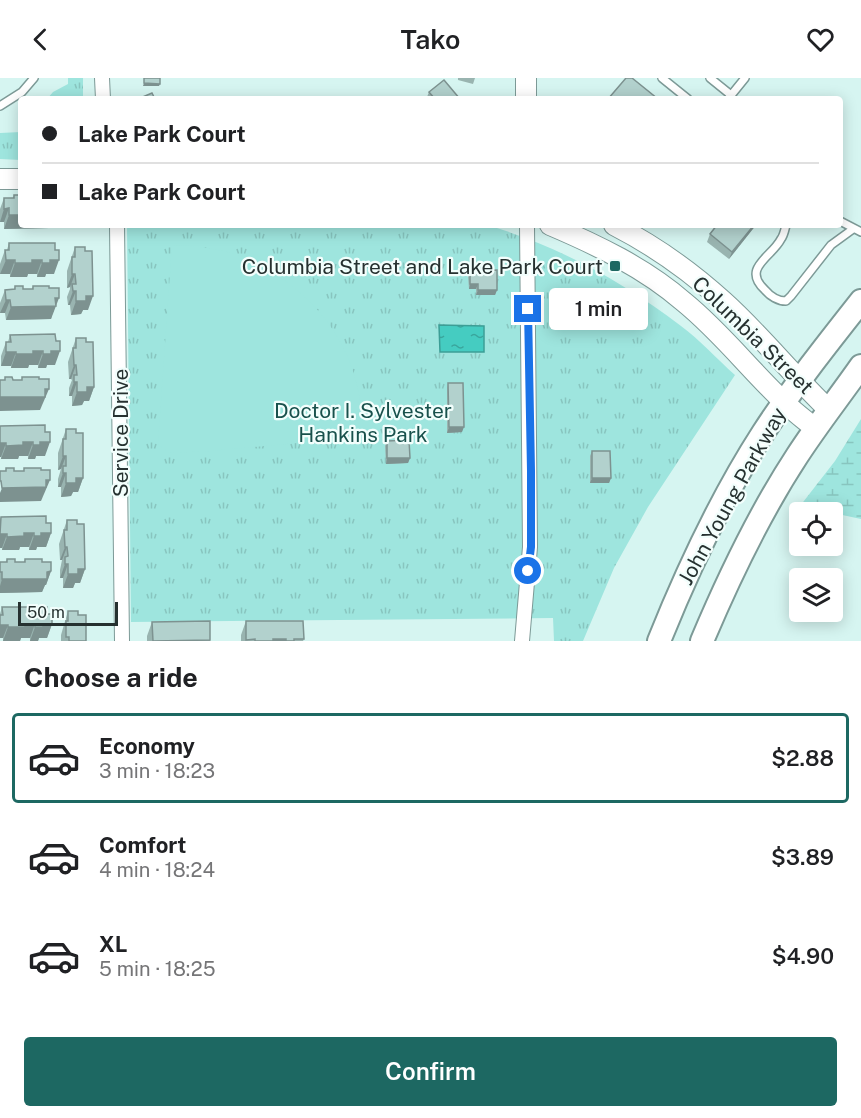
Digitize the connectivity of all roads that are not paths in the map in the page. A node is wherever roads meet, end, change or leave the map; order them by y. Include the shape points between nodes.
1 (34, 78) edge
2 (102, 78) edge
3 (526, 78) edge
4 (662, 78) edge
5 (710, 78) edge
6 (745, 78) edge
7 (103, 96) edge
8 (526, 96) edge
9 (684, 96) edge
10 (728, 96) edge
11 (730, 96) edge
12 (0, 106) edge
13 (0, 178) edge
14 (18, 178) edge
15 (843, 223) edge
16 (117, 228) edge
17 (527, 228) edge
18 (557, 228) edge
19 (624, 228) edge
20 (785, 228) edge
21 (853, 228) junction
22 (861, 232) edge
23 (861, 300) edge
24 (861, 366) edge
25 (799, 381) junction
26 (784, 402) junction
27 (829, 410) junction
28 (816, 429) junction
29 (122, 641) edge
30 (522, 641) edge
31 (658, 641) edge
32 (702, 641) edge

1 - 12 lane via 22,92
2 - 7 street
3 - 8 street
4 - 9 lane
5 - 10 lane
6 - 11 lane
13 - 14 street
15 - 21 lane
16 - 29 street, Service Drive
17 - 30 street via 531,547
18 - 26 street, Columbia Street via 627,262 683,301
19 - 25 street, Columbia Street via 723,301
20 - 21 lane via 781,240 755,273 764,290 780,301 786,301 831,245
21 - 22 lane
23 - 25 main road, John Young Parkway
24 - 27 main road, John Young Parkway
25 - 26 main road, John Young Parkway
25 - 27 street, Columbia Street
26 - 28 street, Columbia Street
26 - 31 main road, John Young Parkway via 716,516
27 - 28 main road, John Young Parkway
28 - 32 main road, John Young Parkway via 748,539

